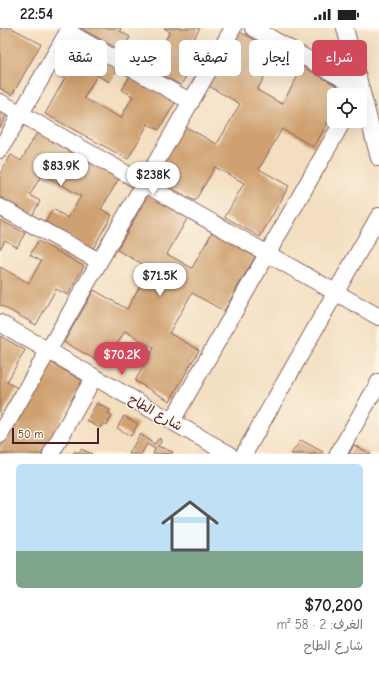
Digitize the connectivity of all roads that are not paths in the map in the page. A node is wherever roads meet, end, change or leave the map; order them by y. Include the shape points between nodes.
1 (233, 28) edge
2 (253, 28) edge
3 (345, 28) edge
4 (69, 30) edge
5 (352, 88) edge
6 (358, 88) edge
7 (0, 102) edge
8 (191, 102) junction
9 (21, 114) junction
10 (367, 118) edge
11 (339, 128) edge
12 (0, 150) edge
13 (379, 158) edge
14 (144, 184) junction
15 (0, 207) edge
16 (379, 216) edge
17 (375, 234) edge
18 (268, 253) junction
19 (99, 261) junction
20 (336, 292) junction
21 (379, 317) edge
22 (0, 323) edge
23 (48, 350) junction
24 (94, 377) junction
25 (379, 382) edge
26 (172, 421) junction
27 (0, 435) edge
28 (51, 454) edge
29 (229, 454) edge
30 (244, 454) edge
31 (338, 454) edge

1 - 8 street
2 - 5 street
3 - 6 street
4 - 8 street
4 - 9 street
7 - 9 street
8 - 14 street
9 - 12 street
9 - 14 street
10 - 13 street
11 - 18 street
14 - 18 street
14 - 19 street
15 - 19 street
16 - 17 street
17 - 20 street
18 - 20 street
18 - 26 street
19 - 23 street
20 - 21 street
20 - 30 street
22 - 23 street, شارع الطاح
23 - 24 street, شارع الطاح
23 - 27 street
24 - 26 street, شارع الطاح
24 - 28 street
25 - 31 street
26 - 29 street, شارع الطاح

